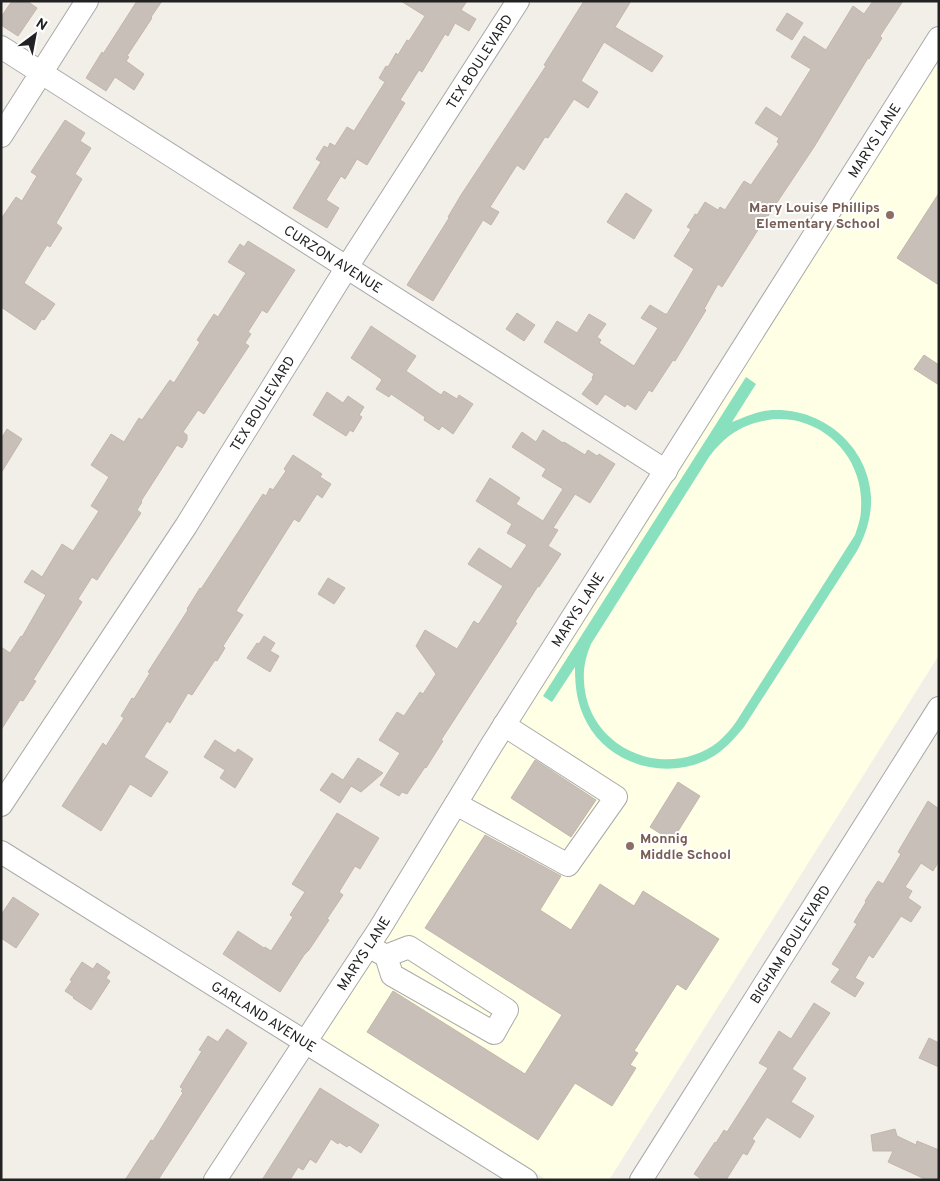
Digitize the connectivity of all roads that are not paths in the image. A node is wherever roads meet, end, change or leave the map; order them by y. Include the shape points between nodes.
1 (87, 1) edge
2 (518, 1) edge
3 (939, 38) edge
4 (1, 47) edge
5 (41, 73) junction
6 (1, 136) edge
7 (347, 268) junction
8 (666, 471) junction
9 (939, 708) edge
10 (504, 725) junction
11 (1, 804) edge
12 (456, 804) junction
13 (1, 852) edge
14 (377, 951) junction
15 (305, 1042) junction
16 (214, 1180) edge
17 (526, 1180) edge
18 (641, 1180) edge

1 - 5 street
2 - 7 street, TEX BOULEVARD
3 - 8 street, MARYS LANE
4 - 5 street, CURZON AVENUE
5 - 6 street
5 - 7 street, CURZON AVENUE
7 - 8 street, CURZON AVENUE
7 - 11 street, TEX BOULEVARD via 186,526
8 - 10 street, MARYS LANE
9 - 18 street, BIGHAM BOULEVARD
10 - 12 street, MARYS LANE
10 - 12 street via 616,798 568,865
12 - 14 street, MARYS LANE
13 - 15 street, GARLAND AVENUE
14 - 14 street via 409,947 507,1010 494,1033 392,975
14 - 15 street, MARYS LANE
15 - 16 street, MARYS LANE
15 - 17 street, GARLAND AVENUE

